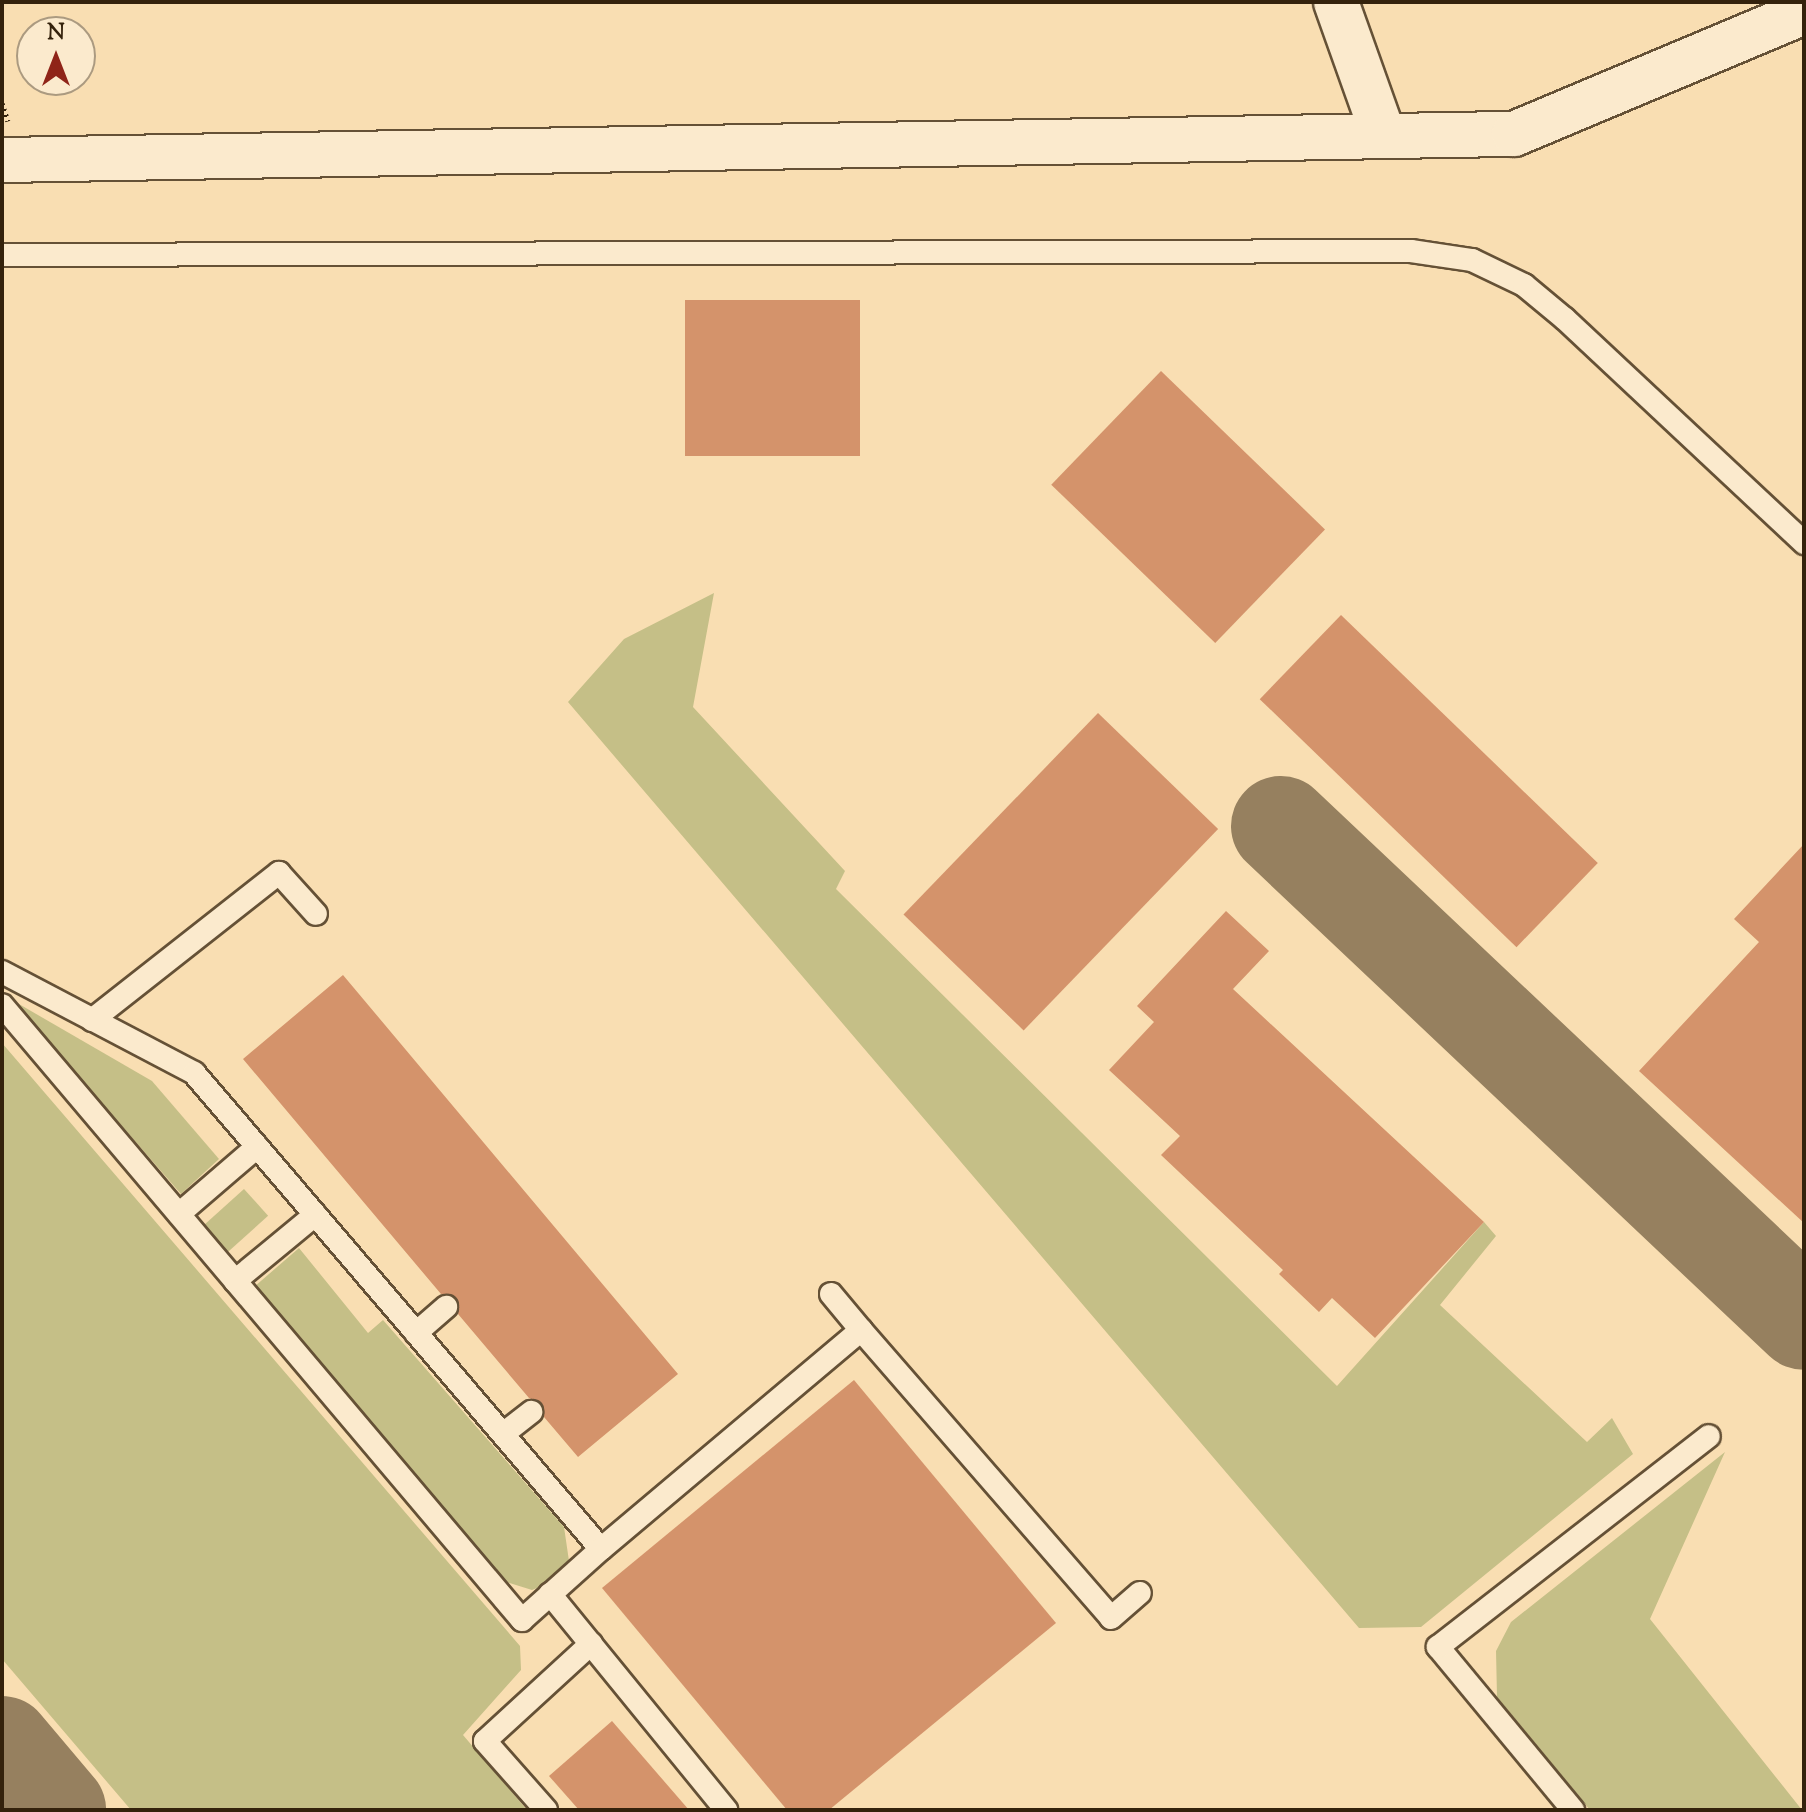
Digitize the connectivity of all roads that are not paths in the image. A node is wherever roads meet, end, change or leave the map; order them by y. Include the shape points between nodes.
1 (1336, 2) edge
2 (1804, 12) edge
3 (1383, 134) junction
4 (2, 160) edge
5 (2, 255) edge
6 (1804, 543) edge
7 (316, 914) dead end
8 (2, 972) edge
9 (2, 1005) edge
10 (92, 1020) junction
11 (257, 1147) junction
12 (179, 1214) junction
13 (315, 1215) junction
14 (235, 1281) junction
15 (831, 1294) dead end
16 (446, 1307) dead end
17 (861, 1330) junction
18 (416, 1333) junction
19 (531, 1412) dead end
20 (503, 1434) junction
21 (1709, 1436) dead end
22 (601, 1549) junction
23 (1140, 1593) dead end
24 (550, 1594) junction
25 (591, 1644) junction
26 (546, 1810) edge
27 (726, 1810) edge
28 (1573, 1810) edge

1 - 3 street
2 - 3 street via 1514,134
3 - 4 street
5 - 6 lane via 1411,251 1472,260 1524,285 1565,319
7 - 10 lane via 279,873
8 - 10 lane
9 - 12 lane
10 - 11 lane via 194,1073
11 - 12 lane
11 - 13 lane
12 - 14 lane
13 - 14 lane
13 - 18 lane
14 - 24 lane via 522,1620
15 - 17 lane
16 - 18 lane
17 - 22 lane
17 - 23 lane via 1111,1618
18 - 20 lane
19 - 20 lane
20 - 22 lane
21 - 28 lane via 1438,1647
22 - 24 lane
24 - 25 lane
25 - 26 lane via 485,1741
25 - 27 lane

